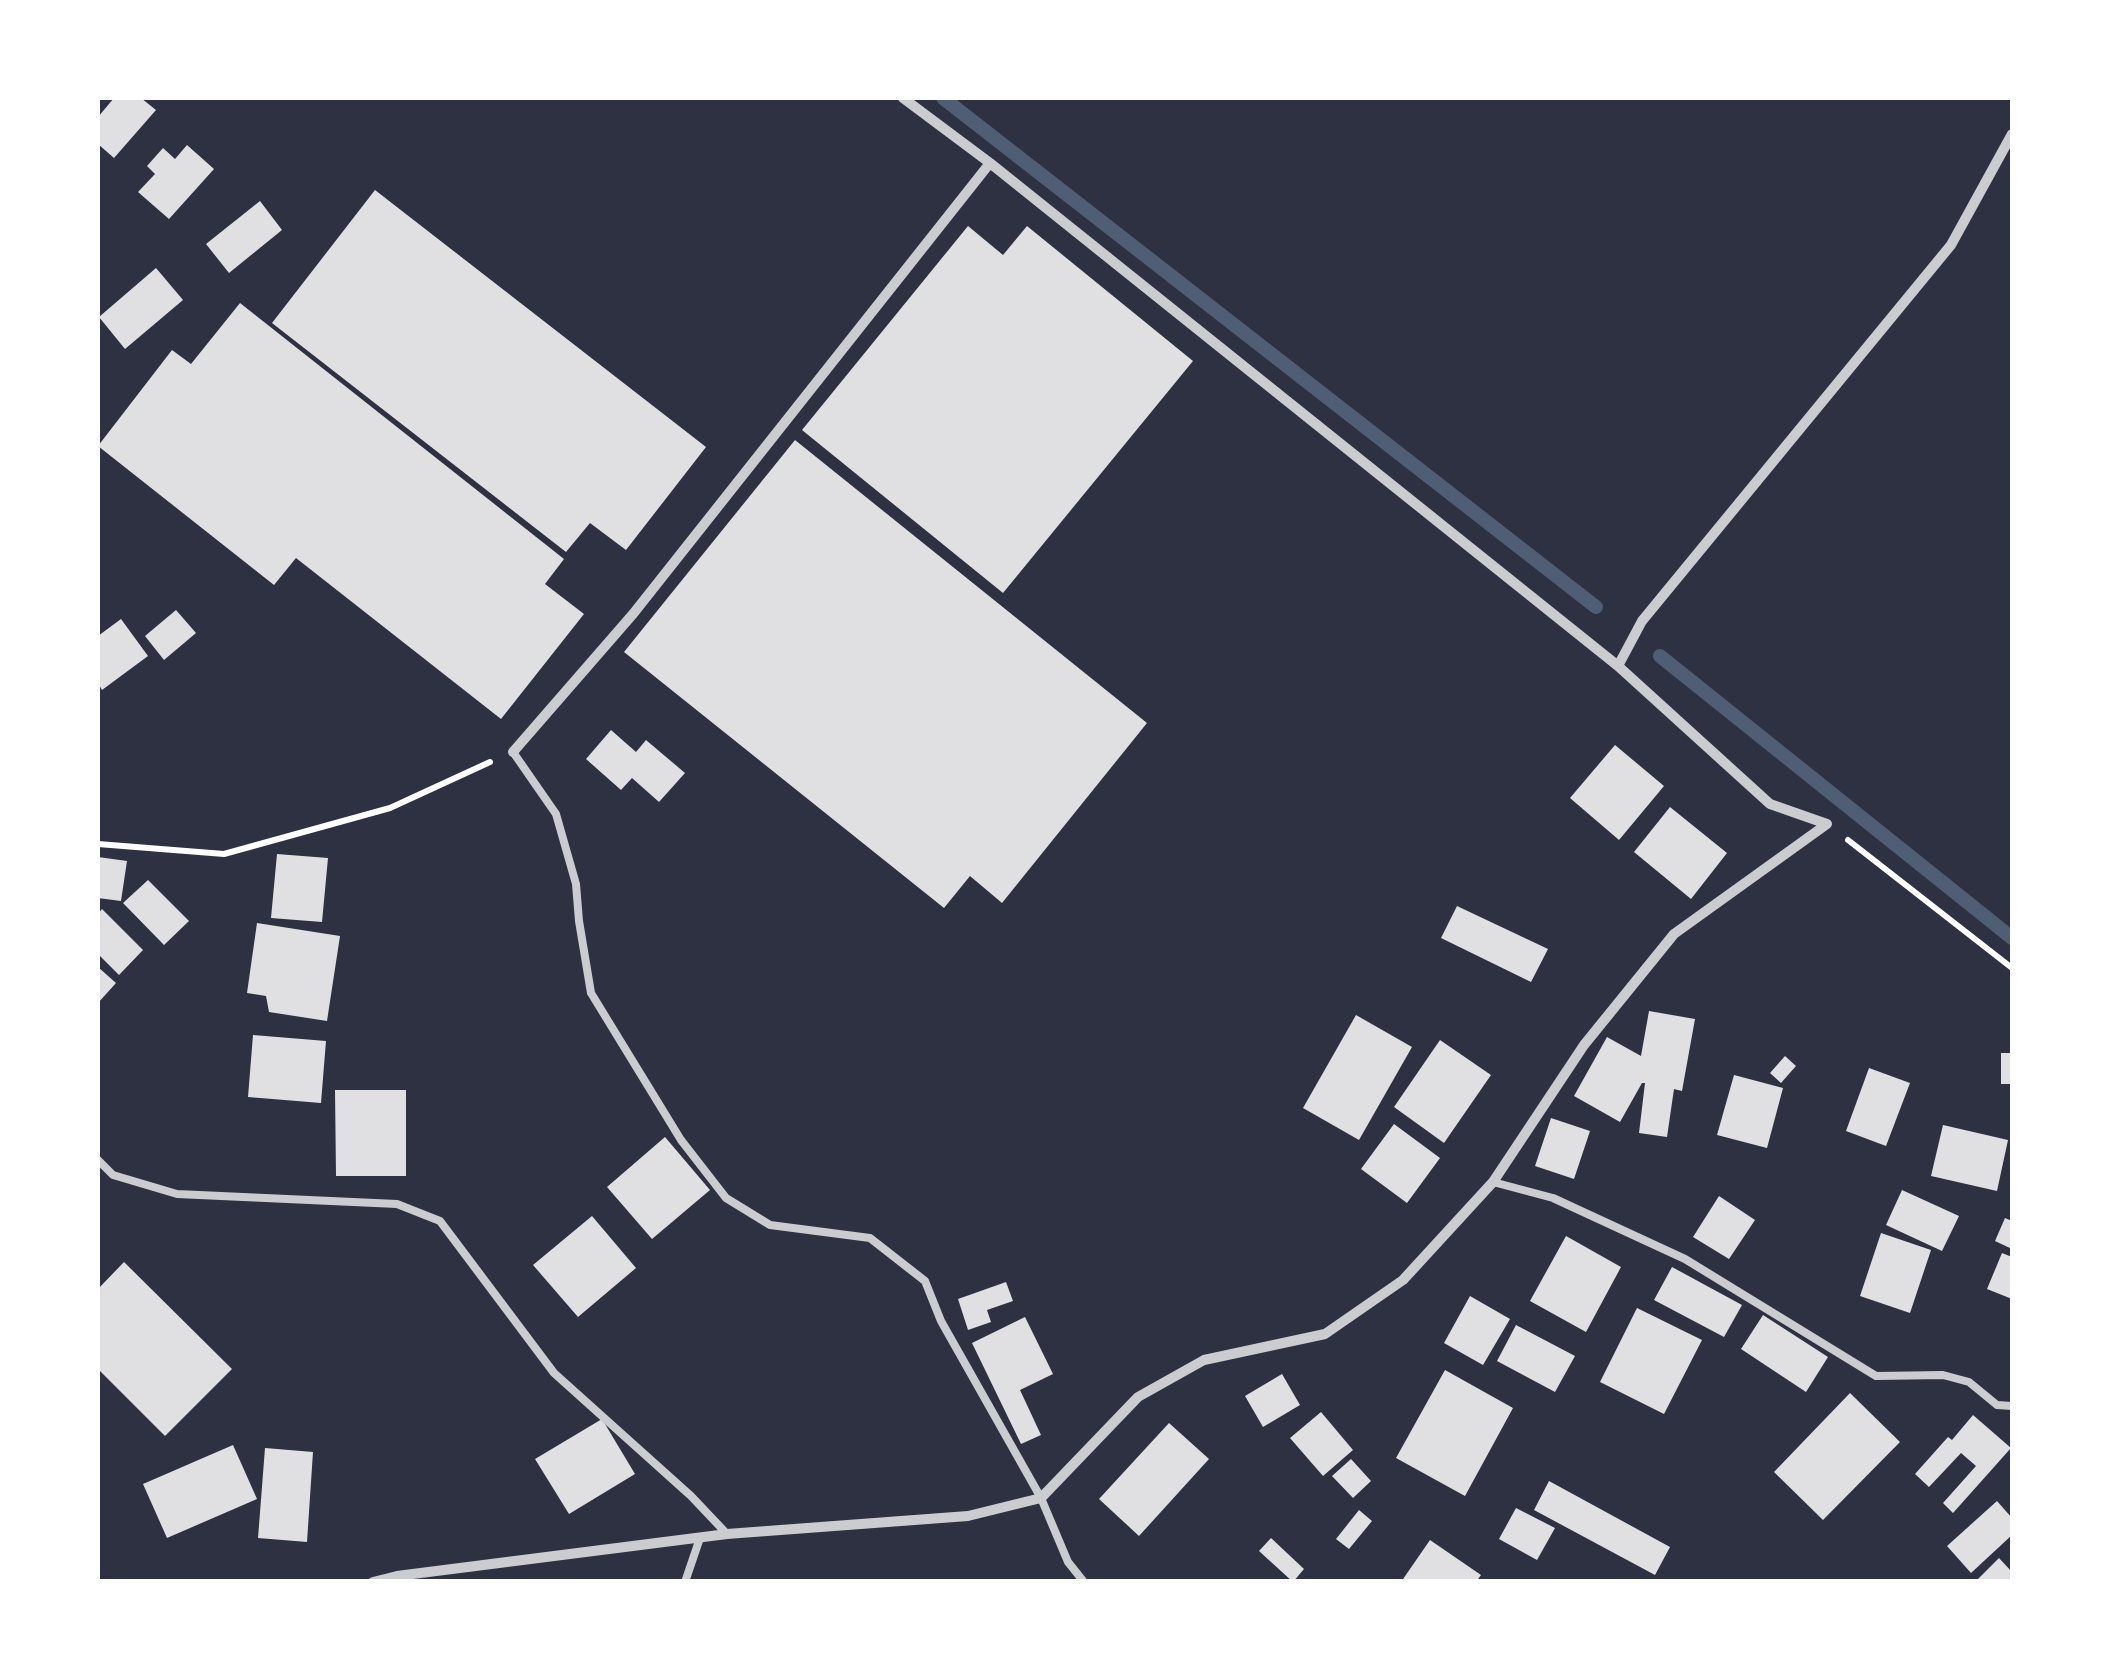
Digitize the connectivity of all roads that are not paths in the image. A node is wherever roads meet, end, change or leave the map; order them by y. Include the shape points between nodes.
1 (903, 98) edge
2 (2012, 134) edge
3 (990, 163) junction
4 (1618, 666) junction
5 (512, 752) joint
6 (98, 1160) edge
7 (1493, 1182) junction
8 (2012, 1406) edge
9 (1041, 1498) junction
10 (728, 1534) junction
11 (700, 1538) junction
12 (373, 1582) edge
13 (685, 1582) edge
14 (1084, 1582) edge

1 - 3 street
2 - 4 street via 1951,245 1642,621
3 - 4 street
3 - 5 street via 633,614
4 - 7 street via 1770,804 1827,824 1674,934 1584,1045
5 - 9 lane via 556,814 576,884 591,993 681,1140 726,1198 770,1225 870,1238 926,1280 940,1321
6 - 10 lane via 113,1175 177,1194 397,1204 440,1220 554,1373
7 - 8 lane via 1553,1198 1685,1259 1876,1376 1943,1375 1969,1382 1997,1405
7 - 9 street via 1403,1280 1372,1302 1326,1334 1204,1360 1138,1397
9 - 10 street via 968,1516
9 - 14 lane via 1068,1562
10 - 11 street
11 - 12 street
11 - 13 lane

